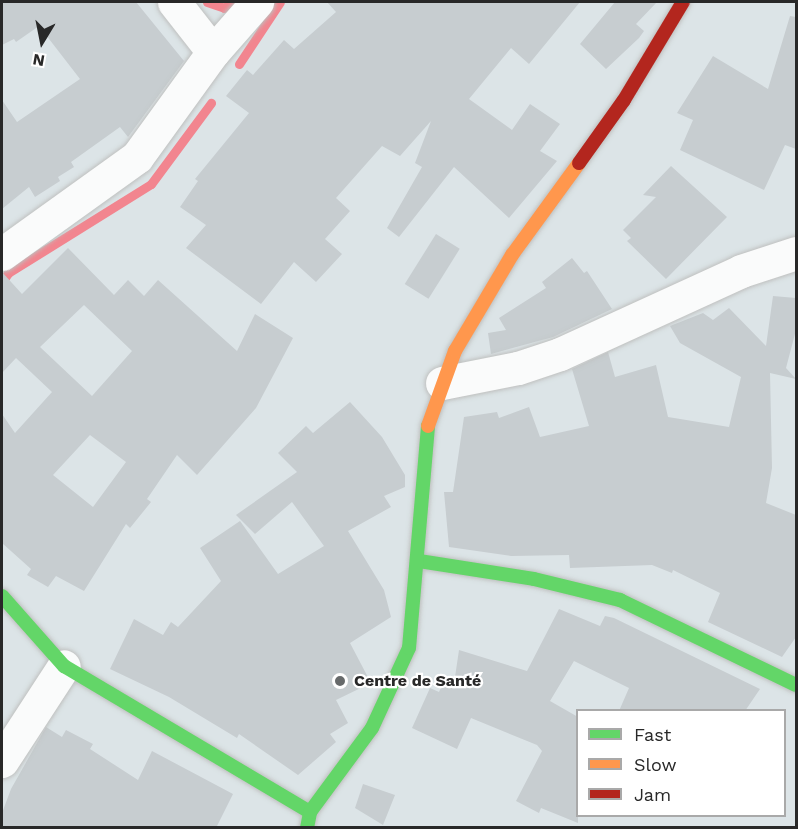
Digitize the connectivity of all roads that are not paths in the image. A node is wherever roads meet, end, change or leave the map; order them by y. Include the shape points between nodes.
1 (174, 2) edge
2 (257, 2) edge
3 (683, 2) edge
4 (213, 52) junction
5 (796, 253) edge
6 (2, 254) edge
7 (442, 383) junction
8 (419, 561) junction
9 (2, 596) edge
10 (64, 666) junction
11 (796, 685) edge
12 (2, 761) edge
13 (310, 812) junction
14 (307, 828) edge

1 - 4 street
2 - 4 street
3 - 7 main road via 624,100 512,255 455,351
4 - 6 street via 137,157
5 - 7 street via 741,271 560,354 518,368
7 - 8 main road via 427,429
8 - 11 main road via 534,579 620,600
8 - 13 main road via 409,648 372,728
9 - 10 main road
10 - 12 street
10 - 13 main road
13 - 14 main road

